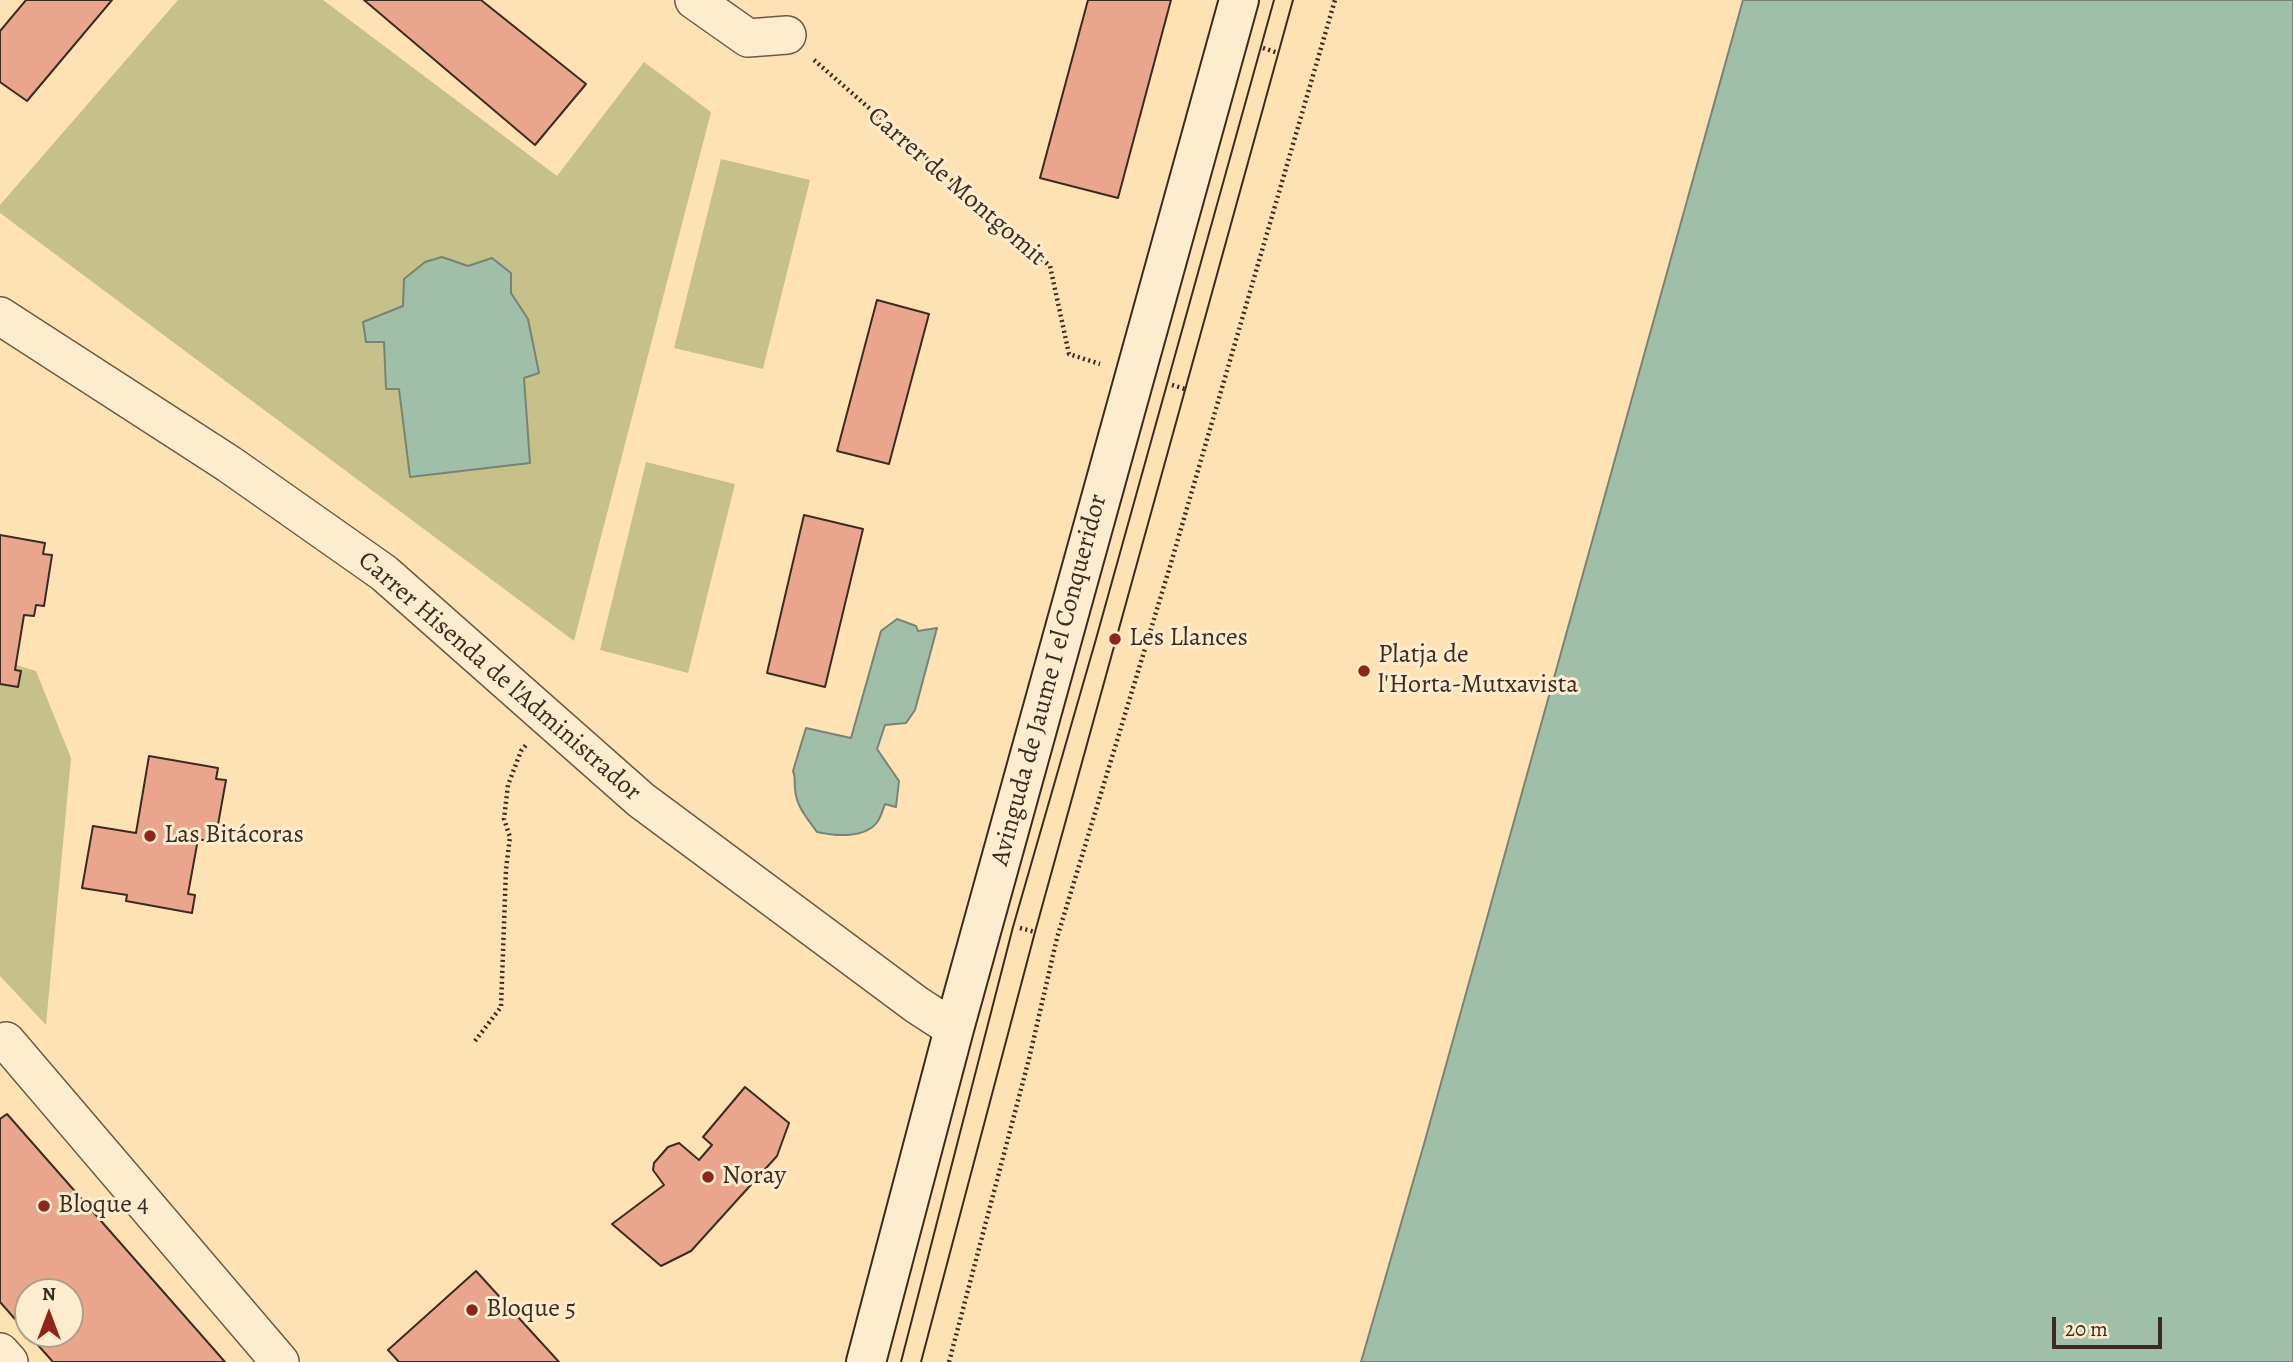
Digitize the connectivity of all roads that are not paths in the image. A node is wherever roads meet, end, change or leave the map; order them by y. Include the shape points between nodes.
1 (694, 0) edge
2 (1239, 0) edge
3 (787, 36) road end
4 (0, 316) edge
5 (954, 1029) junction
6 (6, 1041) dead end
7 (0, 1352) edge
8 (9, 1362) edge
9 (280, 1362) edge
10 (866, 1362) edge

1 - 3 street via 748,38
2 - 5 street, Avinguda de Jaume I el Conqueridor
4 - 5 street, Carrer Hisenda de l'Administrador via 229,464 384,573 641,800
5 - 10 street, Avinguda de Jaume I el Conqueridor
6 - 9 street
7 - 8 street

